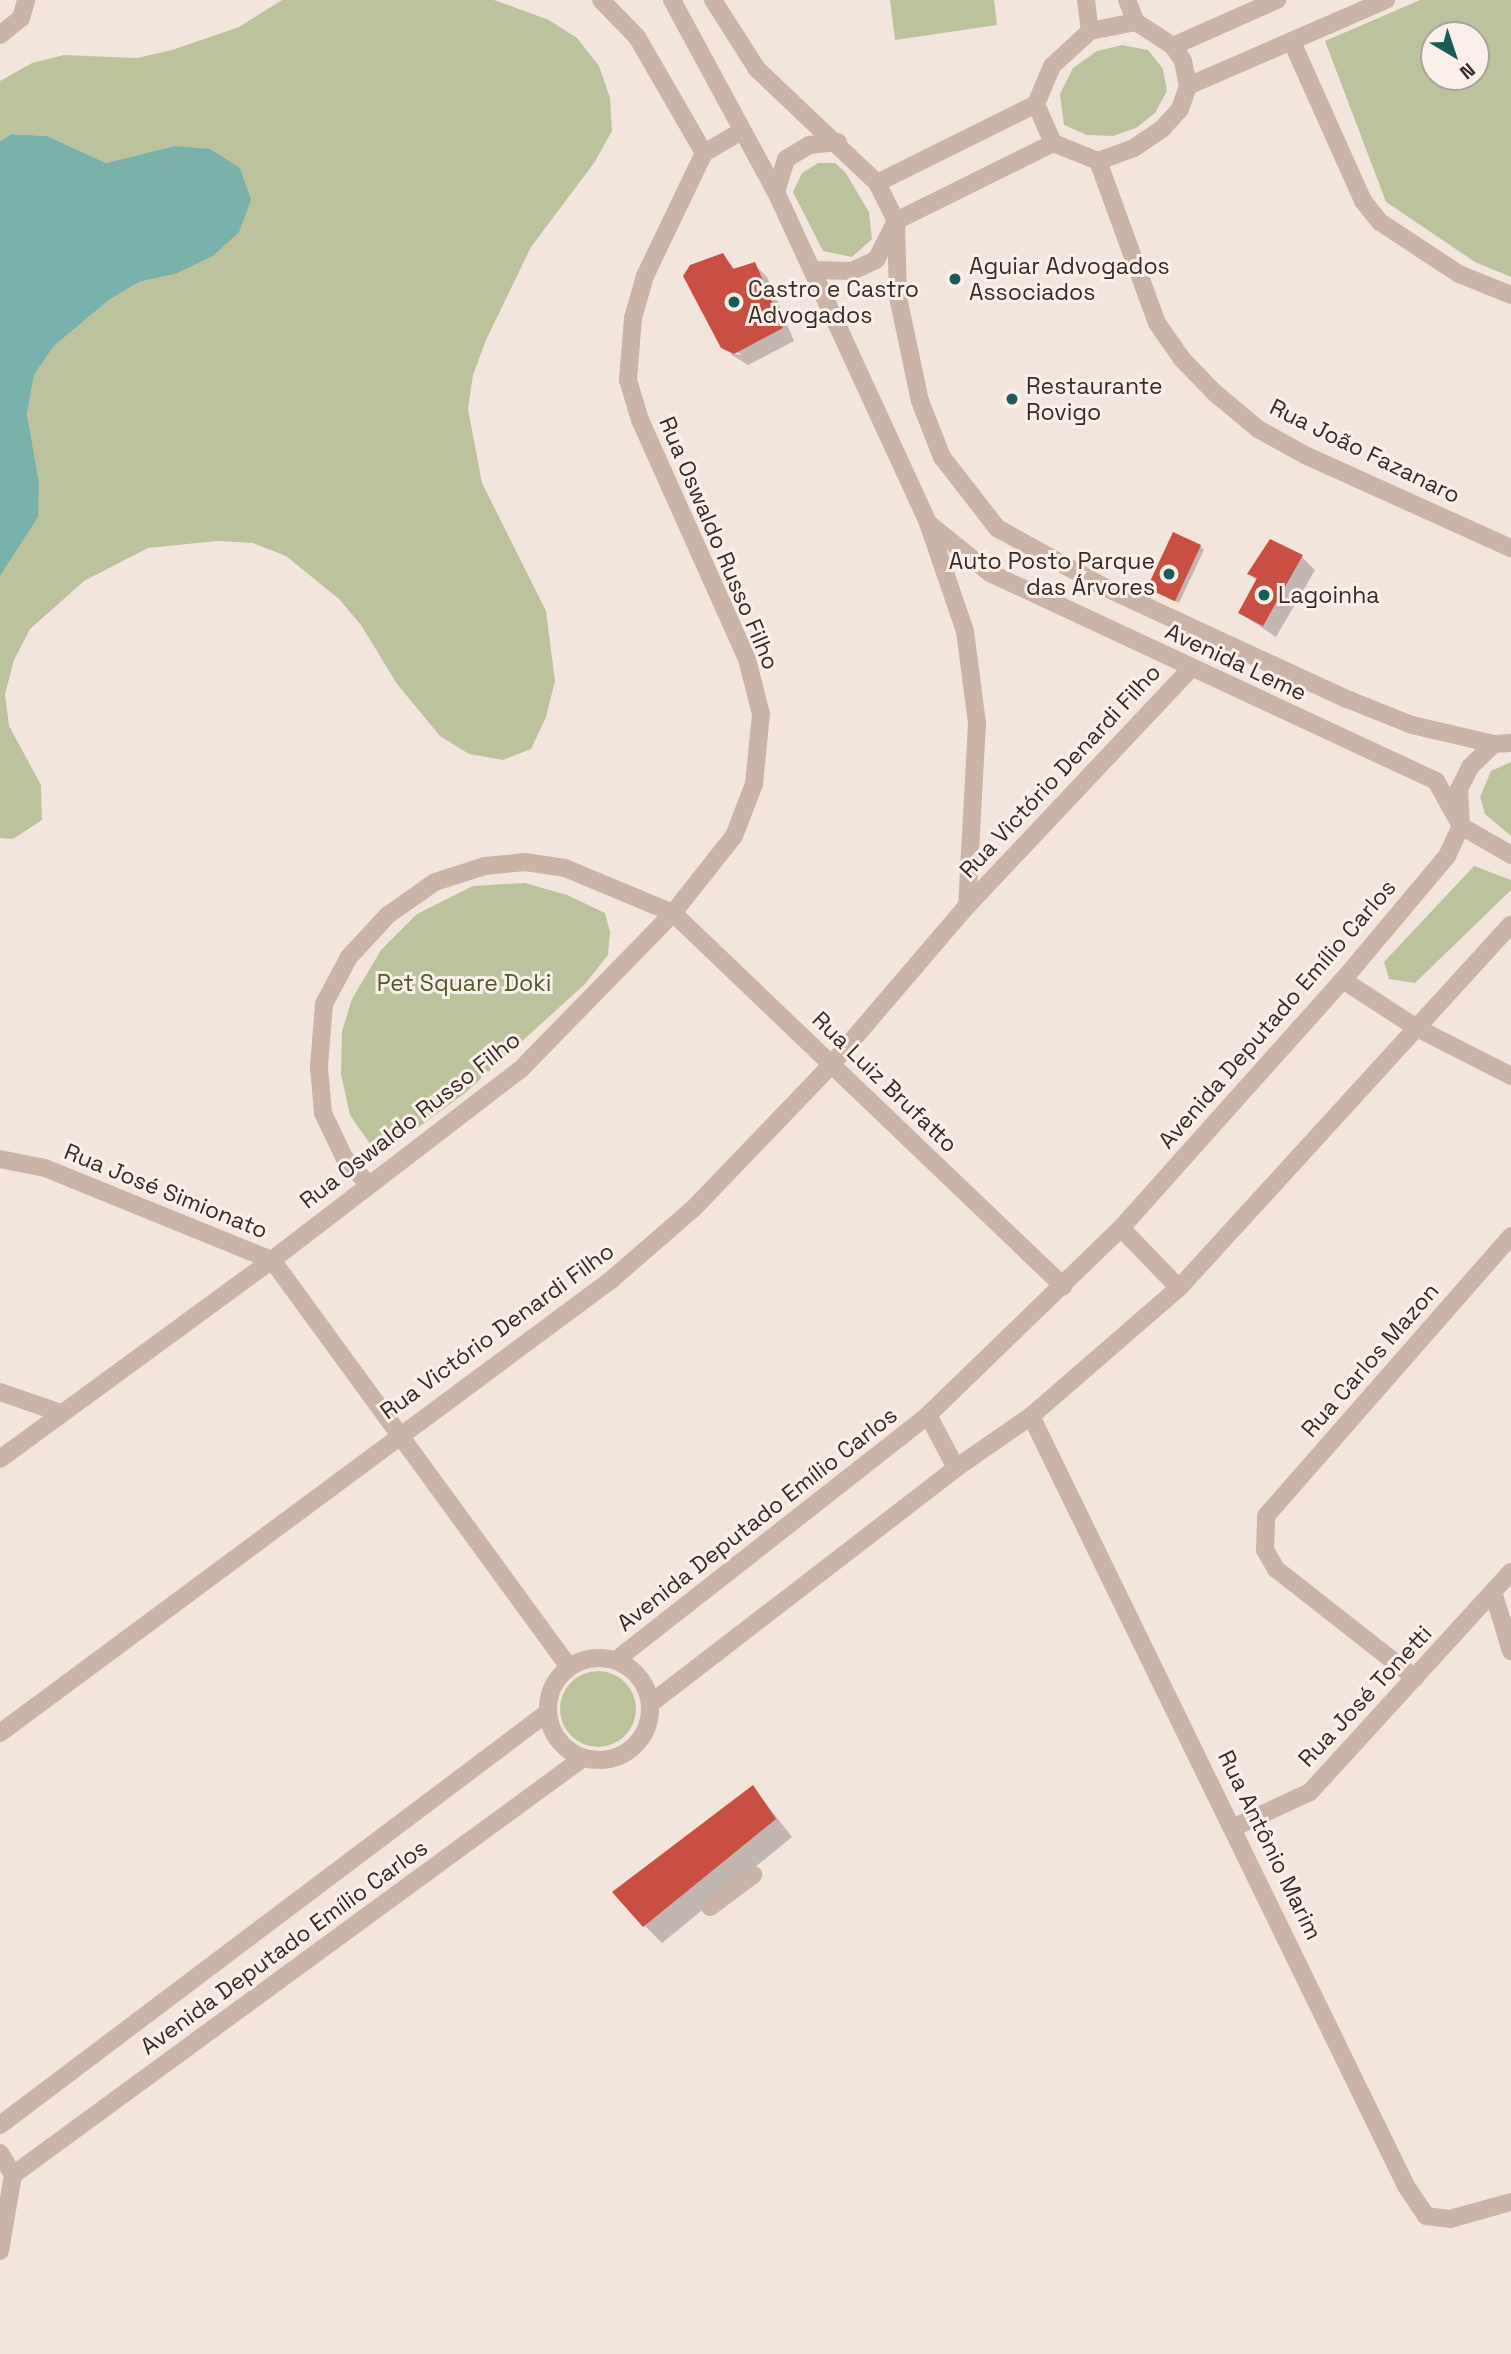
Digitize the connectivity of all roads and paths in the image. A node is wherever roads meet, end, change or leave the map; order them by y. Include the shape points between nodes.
1 (26, 0) edge
2 (601, 0) edge
3 (672, 0) edge
4 (713, 0) edge
5 (1086, 0) edge
6 (1127, 0) edge
7 (1278, 0) edge
8 (1386, 0) edge
9 (1136, 22) junction
10 (1090, 31) junction
11 (0, 35) edge
12 (1292, 42) junction
13 (1173, 46) junction
14 (1188, 86) junction
15 (1036, 104) junction
16 (740, 132) junction
17 (838, 142) junction
18 (1054, 143) junction
19 (704, 153) junction
20 (1098, 161) junction
21 (877, 183) junction
22 (776, 192) junction
23 (895, 221) junction
24 (812, 270) junction
25 (1511, 295) edge
26 (928, 523) junction
27 (1511, 548) edge
28 (1190, 669) junction
29 (1503, 744) edge
30 (1461, 826) junction
31 (1511, 855) edge
32 (967, 906) junction
33 (673, 913) junction
34 (1511, 925) edge
35 (1343, 980) junction
36 (1415, 1027) junction
37 (831, 1065) junction
38 (1511, 1076) edge
39 (0, 1159) edge
40 (368, 1184) junction
41 (1121, 1227) junction
42 (1511, 1236) edge
43 (272, 1260) junction
44 (1063, 1286) junction
45 (1180, 1288) junction
46 (0, 1392) edge
47 (61, 1413) junction
48 (928, 1415) junction
49 (1031, 1416) junction
50 (397, 1435) junction
51 (0, 1459) edge
52 (956, 1468) junction
53 (1511, 1572) edge
54 (1493, 1592) junction
55 (1511, 1651) edge
56 (615, 1660) junction
57 (569, 1667) junction
58 (1415, 1678) junction
59 (650, 1704) junction
60 (548, 1712) junction
61 (0, 1733) edge
62 (583, 1758) junction
63 (1234, 1827) junction
64 (753, 1875) dead end
65 (710, 1907) dead end
66 (0, 2125) edge
67 (0, 2153) edge
68 (13, 2175) junction
69 (1511, 2202) edge
70 (0, 2251) edge

1 - 11 street via 21,18
2 - 19 street via 637,37
3 - 16 street
4 - 17 street via 757,69
5 - 10 street
6 - 9 street
7 - 13 street
8 - 12 street
9 - 10 street
9 - 13 street
10 - 15 street via 1052,66
12 - 14 street
12 - 25 street via 1363,201 1380,222 1459,274
13 - 14 street via 1183,61
14 - 20 street via 1180,109 1161,130 1134,148
15 - 18 street
15 - 21 street
16 - 19 street
16 - 22 street
17 - 21 street
17 - 22 street via 810,145 786,159
18 - 20 street
18 - 23 street
19 - 33 street, Rua Oswaldo Russo Filho via 645,276 633,318 628,380 640,420 747,659 761,714 754,784 734,836
20 - 27 street, Rua João Fazanaro via 1140,288 1157,323 1182,359 1215,393 1258,429 1307,456
21 - 23 street
22 - 24 street
23 - 24 street via 876,260 852,271
23 - 29 street, Avenida Leme via 898,297 920,401 942,457 998,528 1102,586 1347,699 1412,725
24 - 26 street, Rua Victório Denardi Filho
26 - 28 street, Avenida Leme via 990,573
26 - 32 street, Rua Victório Denardi Filho via 965,631 977,723
28 - 30 street, Avenida Leme via 1436,781
28 - 32 street, Rua Victório Denardi Filho
29 - 30 street via 1470,767 1459,789
30 - 31 street
30 - 35 street, Avenida Deputado Emílio Carlos via 1447,856
32 - 37 street, Rua Victório Denardi Filho
33 - 37 street, Rua Luiz Brufatto
33 - 40 street, Rua Oswaldo Russo Filho via 520,1070
33 - 40 street via 565,867 525,862 485,866 435,882 388,915 349,957 324,1004 319,1067 323,1113 344,1157
34 - 36 street
35 - 36 street
35 - 41 street, Avenida Deputado Emílio Carlos
36 - 38 street
36 - 45 street
37 - 44 street, Rua Luiz Brufatto
37 - 50 street, Rua Victório Denardi Filho via 695,1207 621,1271
39 - 43 street, Rua José Simionato via 57,1173
40 - 43 street, Rua Oswaldo Russo Filho
41 - 44 street, Avenida Deputado Emílio Carlos
41 - 45 street
42 - 58 street, Rua Carlos Mazon via 1266,1516 1265,1550 1276,1569
43 - 47 street, Rua Oswaldo Russo Filho
43 - 50 street, Rua José Simionato
44 - 48 street, Avenida Deputado Emílio Carlos
45 - 49 street
46 - 47 street
47 - 51 street, Rua Oswaldo Russo Filho
48 - 52 street, Avenida Deputado Emílio Carlos
48 - 56 street, Avenida Deputado Emílio Carlos
49 - 52 street
49 - 63 street, Rua Antônio Marim
50 - 57 street, Rua José Simionato
50 - 61 street, Rua Victório Denardi Filho
52 - 59 street
53 - 54 street, Rua José Tonetti
54 - 55 street
54 - 58 street, Rua José Tonetti
56 - 57 street via 592,1659
56 - 59 street via 639,1677
57 - 60 street via 553,1687
58 - 63 street, Rua José Tonetti via 1310,1792
59 - 62 street via 647,1728 631,1750 606,1760
60 - 62 street via 558,1740
60 - 66 street, Avenida Deputado Emílio Carlos
62 - 68 street, Avenida Deputado Emílio Carlos
63 - 69 street, Rua Antônio Marim via 1406,2186 1426,2216 1450,2219
64 - 65 street
67 - 68 street
68 - 70 street

